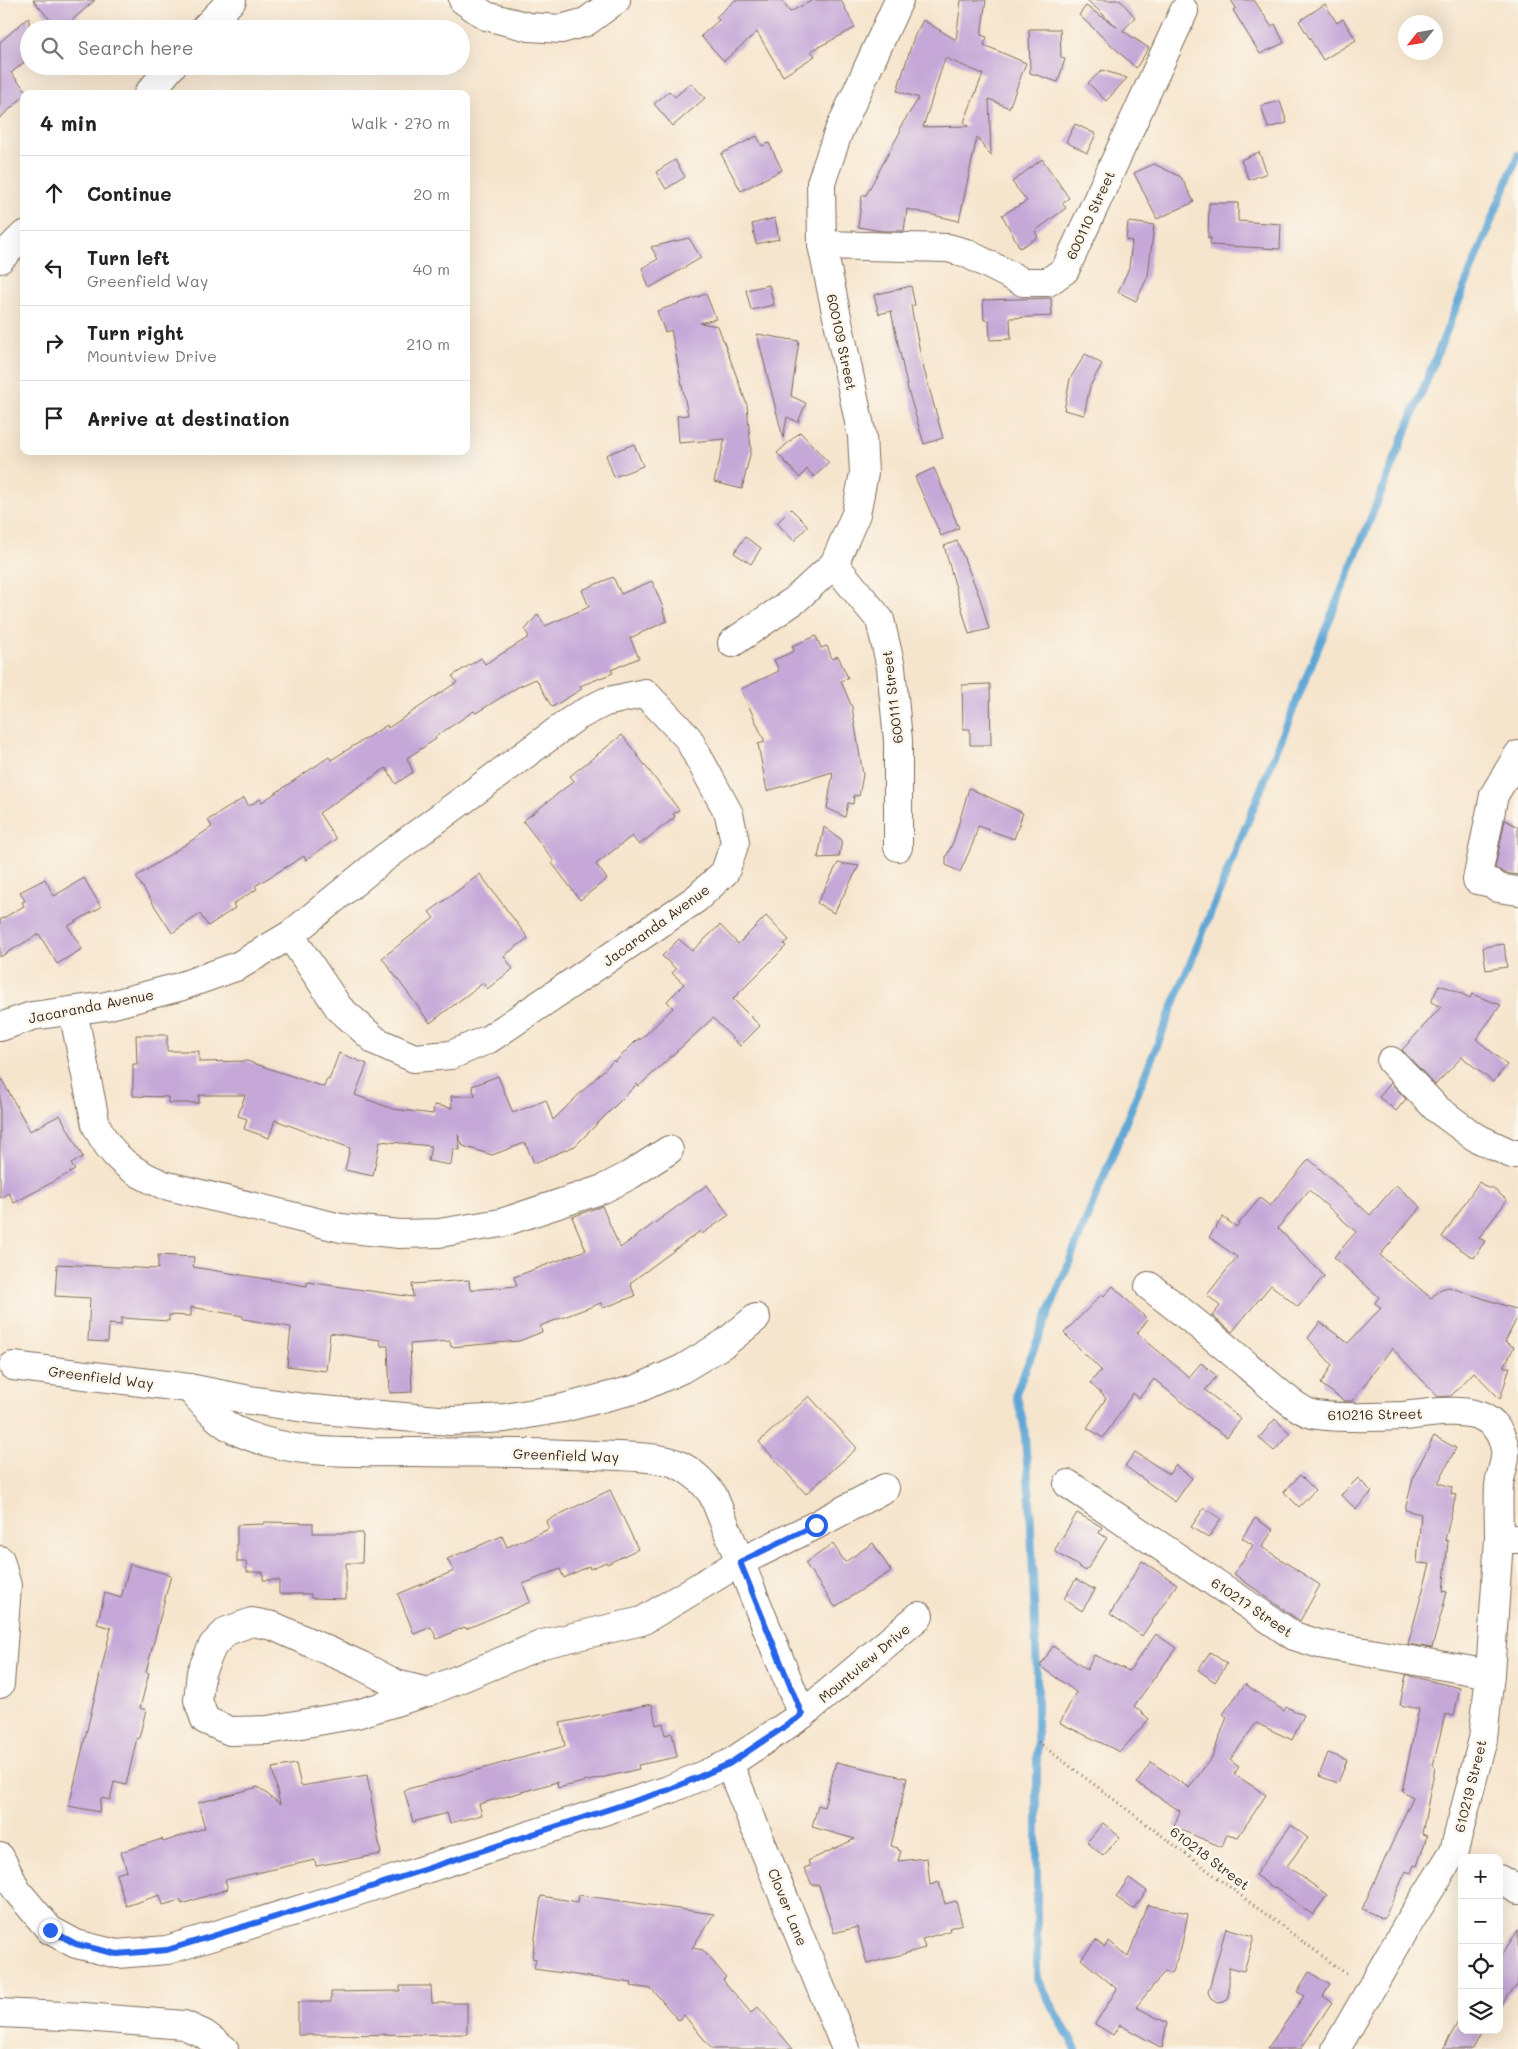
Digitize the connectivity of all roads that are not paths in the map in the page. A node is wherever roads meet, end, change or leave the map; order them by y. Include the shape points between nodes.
1 (232, 0) edge
2 (463, 0) edge
3 (616, 0) edge
4 (899, 0) edge
5 (1184, 11) dead end
6 (213, 20) edge
7 (164, 75) edge
8 (151, 90) edge
9 (20, 239) edge
10 (822, 245) junction
11 (0, 259) edge
12 (834, 564) junction
13 (732, 643) dead end
14 (1518, 754) edge
15 (898, 847) dead end
16 (1518, 891) edge
17 (290, 935) junction
18 (73, 1011) junction
19 (0, 1027) edge
20 (1391, 1061) dead end
21 (669, 1150) dead end
22 (1518, 1154) edge
23 (1149, 1286) dead end
24 (756, 1318) dead end
25 (13, 1366) dead end
26 (189, 1388) junction
27 (1068, 1484) dead end
28 (885, 1488) dead end
29 (1509, 1539) edge
30 (0, 1560) edge
31 (740, 1562) junction
32 (919, 1616) dead end
33 (1490, 1674) junction
34 (0, 1684) edge
35 (428, 1692) junction
36 (802, 1715) junction
37 (729, 1764) junction
38 (1459, 1854) edge
39 (1458, 1856) edge
40 (0, 1857) edge
41 (1503, 1881) edge
42 (1518, 1890) edge
43 (0, 2013) edge
44 (224, 2049) edge
45 (846, 2049) edge
46 (1336, 2049) edge

1 - 6 street
2 - 3 street via 486,16 529,26 561,29 586,22
4 - 10 street, 600109 Street via 838,133 821,183
5 - 10 street, 600110 Street via 1065,270 1048,282 1023,282 966,253 948,248
7 - 8 street
9 - 11 street
10 - 12 street, 600109 Street via 862,436 864,473 856,514
12 - 13 street, 600109 Street via 796,600
12 - 15 street, 600111 Street via 880,620 891,668 898,740
14 - 16 street via 1494,795 1476,880
17 - 17 street, Jacaranda Avenue via 383,859 576,717 605,702 645,693 688,738 729,814 735,842 726,872 696,899 489,1039 451,1055 414,1058 376,1041 339,1008
17 - 18 street, Jacaranda Avenue via 238,966 179,988
18 - 19 street, Jacaranda Avenue via 32,1016
18 - 21 street via 96,1125 103,1141 123,1163 164,1185 332,1226 400,1234 439,1233 501,1223 603,1189
20 - 22 street via 1437,1109 1475,1137
23 - 29 street, 610216 Street via 1309,1413 1402,1416 1457,1410 1491,1423 1501,1434 1506,1452 1499,1486
24 - 26 street, Greenfield Way via 725,1343 682,1369 637,1389 563,1408 505,1418 450,1421 311,1409
25 - 26 street, Greenfield Way
26 - 31 street, Greenfield Way via 210,1412 232,1428 258,1439 299,1449 552,1453 635,1457 675,1463 699,1477 713,1496
27 - 33 street, 610217 Street via 1294,1636 1319,1644
28 - 31 street
29 - 33 street, 610219 Street
30 - 34 street via 7,1586
31 - 35 street via 642,1622 543,1644
31 - 36 street, Greenfield Way
32 - 36 street, Mountview Drive
33 - 38 street, 610219 Street via 1483,1739
35 - 35 street via 357,1714 268,1730 230,1731 206,1720 198,1700 201,1672 213,1645 227,1631 252,1622 273,1626 396,1684
36 - 37 street, Mountview Drive
37 - 40 street, Mountview Drive via 668,1790 167,1950 117,1954 76,1944 50,1930 17,1892
37 - 45 street, Clover Lane
39 - 46 street, 610219 Street via 1369,1990
41 - 42 street
43 - 44 street via 184,2025 204,2034

